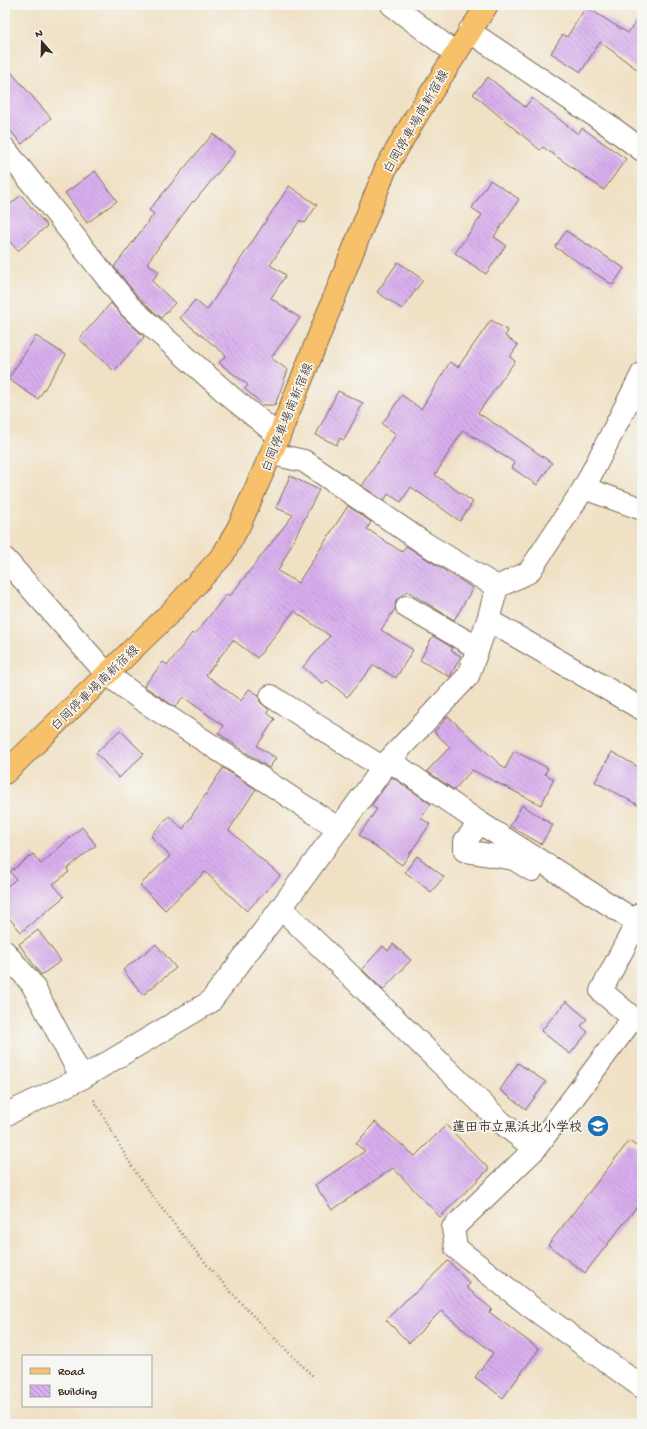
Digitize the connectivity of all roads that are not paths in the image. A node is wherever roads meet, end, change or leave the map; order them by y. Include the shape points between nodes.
1 (392, 5) edge
2 (486, 5) edge
3 (469, 31) junction
4 (455, 53) junction
5 (641, 147) edge
6 (5, 149) edge
7 (642, 374) edge
8 (276, 445) junction
9 (584, 488) junction
10 (642, 509) edge
11 (5, 559) edge
12 (497, 587) junction
13 (407, 607) dead end
14 (488, 620) junction
15 (478, 648) junction
16 (107, 674) junction
17 (272, 696) dead end
18 (642, 709) edge
19 (386, 764) junction
20 (5, 773) edge
21 (480, 823) junction
22 (339, 829) junction
23 (281, 908) junction
24 (637, 922) edge
25 (5, 952) edge
26 (82, 1078) junction
27 (5, 1115) edge
28 (535, 1149) junction
29 (642, 1387) edge

1 - 4 street
2 - 3 main road, 白岡停車場南新宿線
3 - 4 main road, 白岡停車場南新宿線
3 - 5 street
4 - 8 main road, 白岡停車場南新宿線 via 386,168
6 - 8 street via 130,307 232,398
7 - 9 street
8 - 12 street via 304,461 421,541
8 - 16 main road, 白岡停車場南新宿線 via 240,526 223,555 172,611
9 - 10 street
9 - 12 street via 529,572
11 - 16 street
12 - 14 street
13 - 15 street
14 - 15 street
14 - 18 street
15 - 19 street via 468,676
16 - 20 main road, 白岡停車場南新宿線
16 - 22 street via 139,698
17 - 19 street
19 - 21 street
19 - 22 street
21 - 24 street
21 - 24 street via 465,841 465,851 514,859
22 - 23 street
23 - 26 street via 210,1002
23 - 28 street via 502,1122
24 - 28 street via 601,991 633,1018
25 - 26 street via 32,984
26 - 27 street
28 - 29 street via 453,1228 456,1248 531,1307

